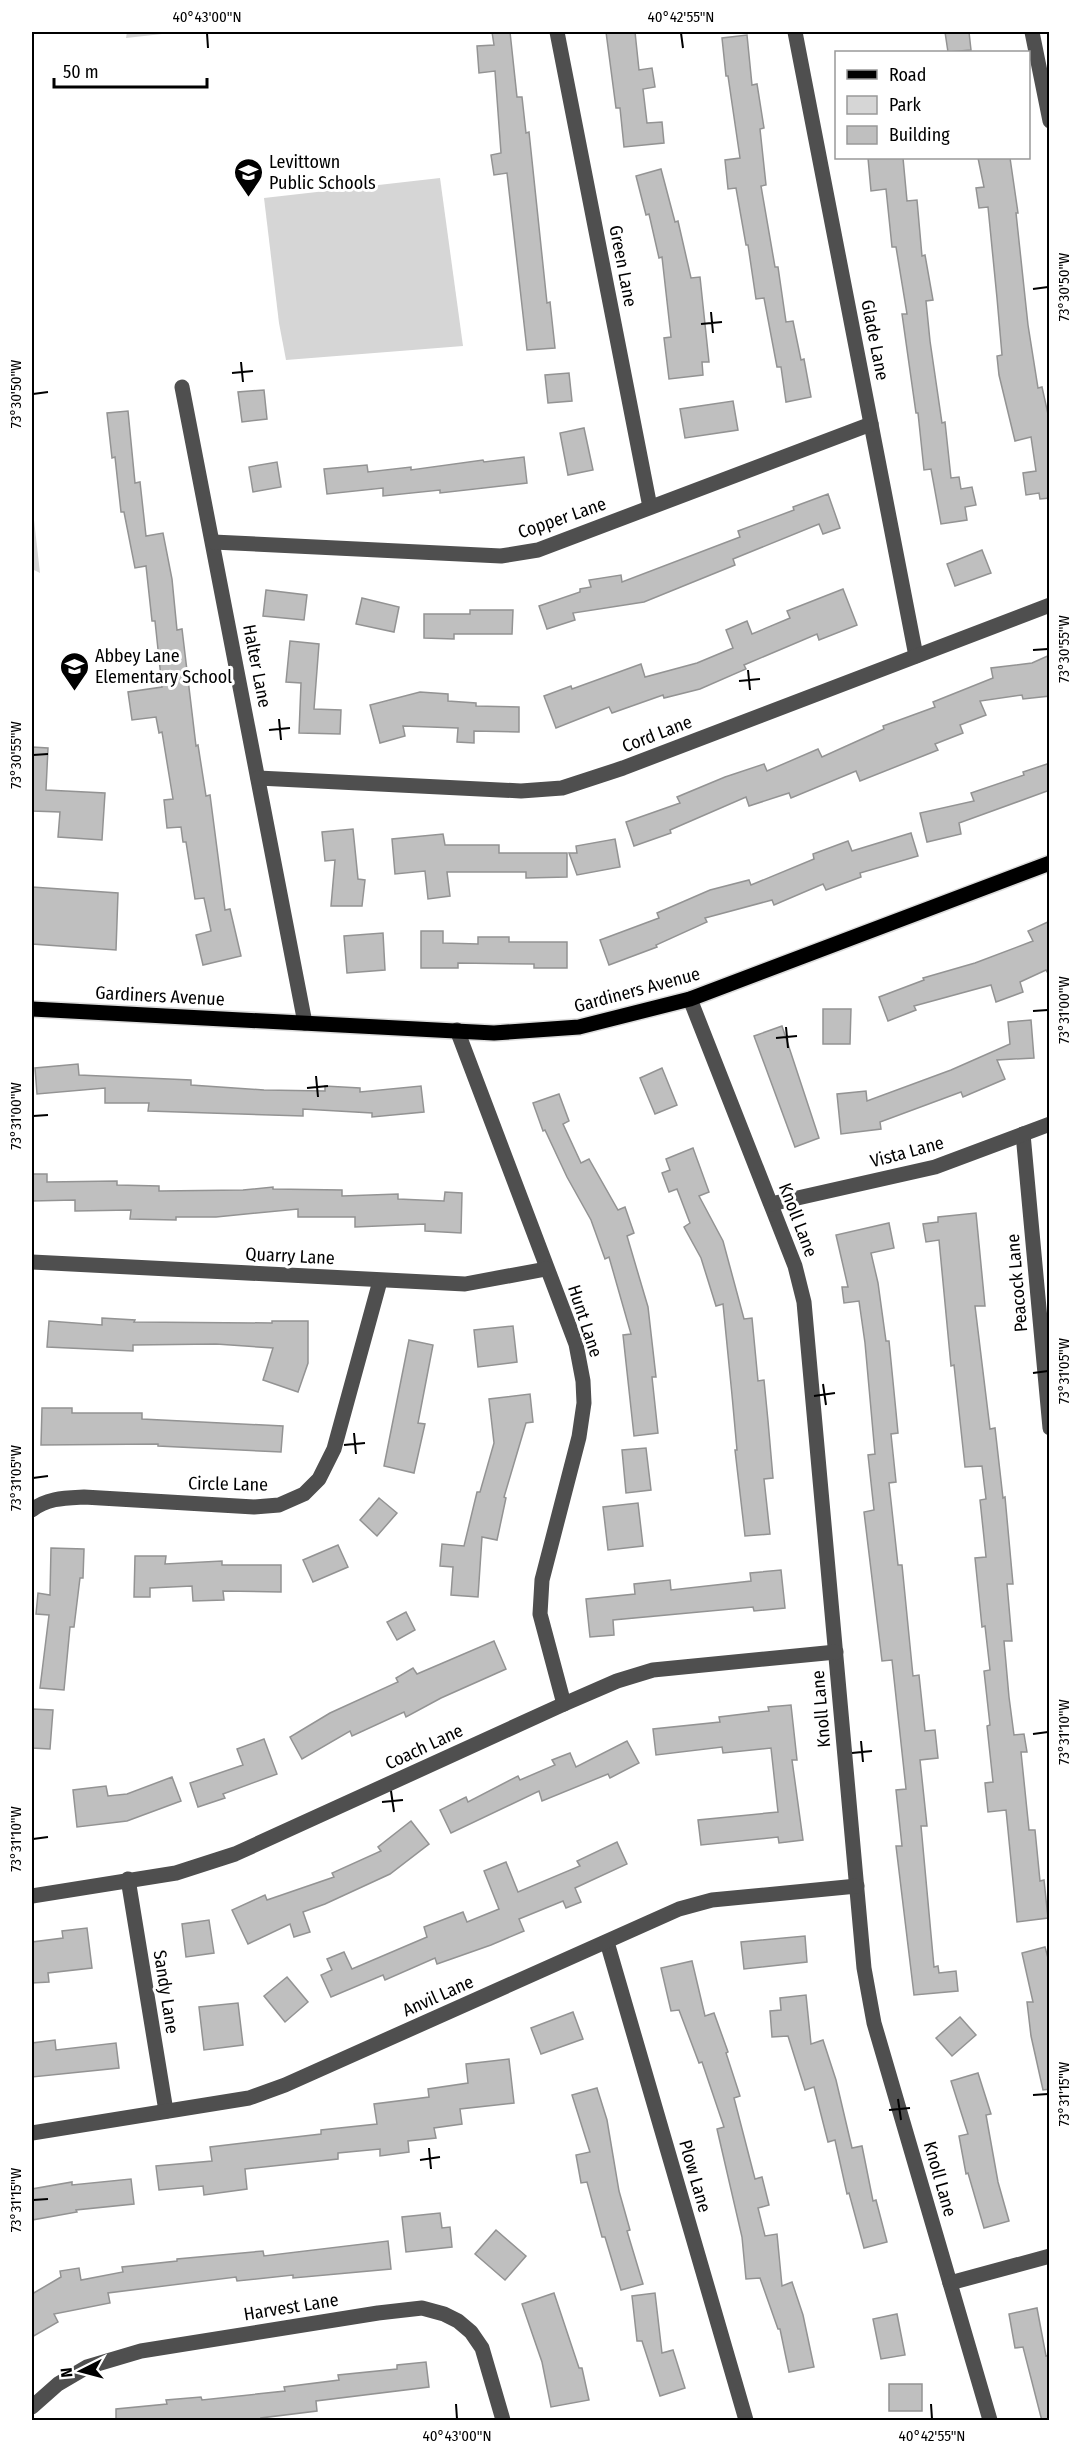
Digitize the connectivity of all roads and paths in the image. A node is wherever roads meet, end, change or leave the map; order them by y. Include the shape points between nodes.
1 (557, 32) edge
2 (795, 32) edge
3 (1032, 32) edge
4 (1050, 121) edge
5 (183, 387) dead end
6 (872, 424) junction
7 (650, 507) junction
8 (213, 542) junction
9 (1050, 605) edge
10 (916, 656) junction
11 (258, 778) junction
12 (1050, 863) edge
13 (690, 999) junction
14 (32, 1009) edge
15 (305, 1023) junction
16 (457, 1030) junction
17 (1050, 1124) edge
18 (1023, 1134) junction
19 (771, 1204) junction
20 (32, 1262) edge
21 (546, 1269) junction
22 (380, 1281) junction
23 (1050, 1428) edge
24 (32, 1510) edge
25 (836, 1652) junction
26 (564, 1704) junction
27 (128, 1879) junction
28 (857, 1886) junction
29 (32, 1896) edge
30 (607, 1942) junction
31 (166, 2111) junction
32 (32, 2133) edge
33 (1050, 2256) edge
34 (950, 2283) junction
35 (32, 2407) edge
36 (503, 2421) edge
37 (746, 2421) edge
38 (990, 2421) edge

1 - 7 street, Green Lane
2 - 6 street, Glade Lane
3 - 4 street
5 - 8 street, Halter Lane
6 - 7 street, Copper Lane
6 - 10 street, Glade Lane
7 - 8 street, Copper Lane via 538,550 501,556
8 - 11 street, Halter Lane
9 - 10 street, Cord Lane
10 - 11 street, Cord Lane via 562,788 521,791
11 - 15 street, Halter Lane
12 - 13 main road, Gardiners Avenue
13 - 16 main road, Gardiners Avenue via 579,1028 494,1033
13 - 19 street, Knoll Lane
14 - 15 main road, Gardiners Avenue
15 - 16 main road, Gardiners Avenue
16 - 21 street, Hunt Lane
17 - 18 street, Vista Lane
18 - 19 street, Vista Lane via 935,1167
18 - 23 street, Peacock Lane
19 - 25 street, Knoll Lane via 804,1302
20 - 22 street, Quarry Lane
21 - 22 street, Quarry Lane via 465,1284
21 - 26 street, Hunt Lane via 576,1344 584,1403 542,1580 540,1614
22 - 24 street, Circle Lane via 334,1449 319,1479 304,1494 279,1505 254,1507 84,1497 40,1503
25 - 26 street, Coach Lane via 653,1670
25 - 28 street, Knoll Lane
26 - 27 street, Coach Lane via 234,1854 176,1873
27 - 29 street, Coach Lane
27 - 31 street, Sandy Lane
28 - 30 street, Anvil Lane via 712,1900 679,1909
28 - 34 street, Knoll Lane via 864,1968 874,2023
30 - 31 street, Anvil Lane via 285,2085 249,2098
30 - 37 street, Plow Lane
31 - 32 street, Anvil Lane
33 - 34 street
34 - 38 street, Knoll Lane
35 - 36 street, Harvest Lane via 58,2384 87,2367 141,2351 422,2308 444,2313 471,2332 482,2348

